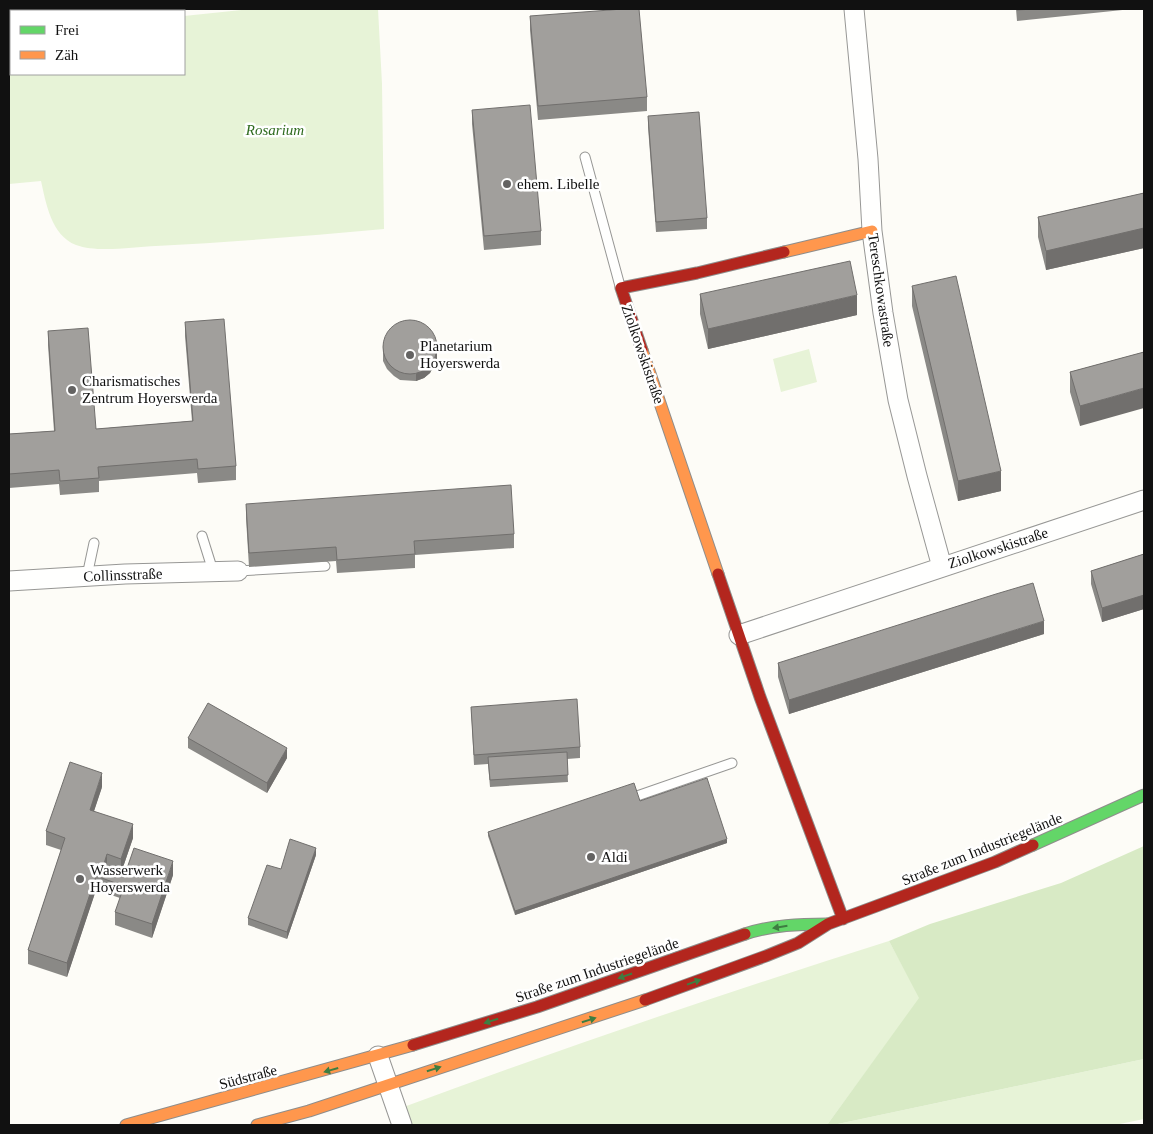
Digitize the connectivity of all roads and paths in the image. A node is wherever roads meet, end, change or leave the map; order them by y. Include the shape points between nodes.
1 (854, 9) edge
2 (585, 157) dead end
3 (872, 232) junction
4 (621, 288) junction
5 (1144, 500) edge
6 (202, 536) dead end
7 (94, 543) dead end
8 (325, 566) edge
9 (942, 566) junction
10 (213, 571) junction
11 (238, 571) joint
12 (86, 576) junction
13 (9, 581) edge
14 (739, 635) junction
15 (732, 763) dead end
16 (1144, 795) edge
17 (637, 796) edge
18 (843, 919) junction
19 (828, 924) junction
20 (378, 1056) junction
21 (388, 1085) junction
22 (160, 1116) junction
23 (126, 1125) edge
24 (147, 1125) edge
25 (256, 1125) edge
26 (402, 1125) edge

1 - 3 street, Tereschkowastraße
2 - 4 lane
3 - 4 main road, Ziolkowskistraße
3 - 9 street, Tereschkowastraße via 898,400
4 - 14 main road, Ziolkowskistraße
5 - 9 street, Ziolkowskistraße
6 - 10 lane
7 - 12 lane
8 - 11 lane
9 - 14 street, Ziolkowskistraße
10 - 11 street, Collinsstraße
10 - 12 street, Collinsstraße
12 - 13 street, Collinsstraße
14 - 18 main road, Ziolkowskistraße
15 - 17 lane
16 - 18 main road, Straße zum Industriegelände via 995,862
18 - 19 main road, Straße zum Industriegelände
19 -> 20 main road, Straße zum Industriegelände via 797,924 757,930 537,1007
21 -> 19 main road, Straße zum Industriegelände via 616,1011 766,956
20 - 21 street
20 -> 22 main road, Südstraße
21 - 25 main road
21 - 26 street
22 - 23 main road, Südstraße
22 - 24 lane

